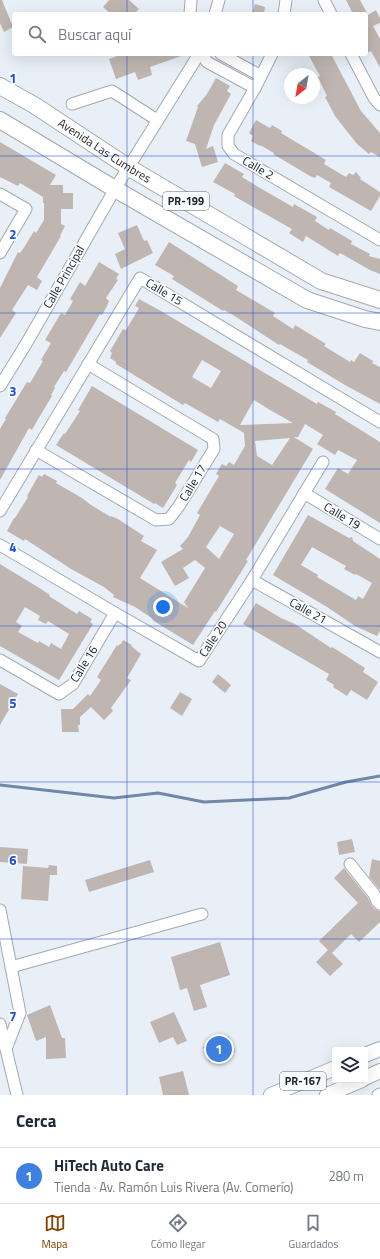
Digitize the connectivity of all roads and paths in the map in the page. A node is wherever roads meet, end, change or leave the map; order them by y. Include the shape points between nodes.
1 (191, 0) edge
2 (219, 0) edge
3 (286, 0) edge
4 (324, 0) edge
5 (190, 12) edge
6 (216, 12) edge
7 (284, 12) edge
8 (330, 12) edge
9 (199, 56) edge
10 (202, 56) edge
11 (225, 56) edge
12 (271, 56) edge
13 (352, 56) edge
14 (262, 76) junction
15 (0, 86) edge
16 (255, 88) junction
17 (72, 104) dead end
18 (380, 105) edge
19 (0, 120) edge
20 (157, 120) junction
21 (128, 167) junction
22 (115, 189) junction
23 (0, 194) edge
24 (380, 240) edge
25 (0, 252) edge
26 (380, 300) edge
27 (380, 322) edge
28 (88, 364) junction
29 (0, 386) edge
30 (380, 422) edge
31 (36, 450) junction
32 (323, 462) dead end
33 (304, 493) junction
34 (0, 511) edge
35 (380, 539) edge
36 (0, 545) edge
37 (252, 580) junction
38 (115, 613) junction
39 (380, 652) edge
40 (0, 660) edge
41 (350, 864) dead end
42 (380, 904) edge
43 (0, 910) edge
44 (202, 914) dead end
45 (11, 967) junction
46 (0, 1024) edge
47 (6, 1048) junction
48 (380, 1049) edge
49 (368, 1054) edge
50 (332, 1069) edge
51 (380, 1071) edge
52 (368, 1077) edge
53 (355, 1083) edge
54 (17, 1095) edge
55 (271, 1095) edge
56 (327, 1095) edge

1 - 5 street
2 - 6 street
3 - 7 street
4 - 8 street
9 - 20 street, Calle Principal
10 - 16 street via 208,62
11 - 14 street
12 - 14 street, Calle 2
13 - 18 street
14 - 16 street, Calle 2
15 - 21 highway, Avenida Las Cumbres / PR-199 via 34,105
16 - 24 street, Calle 2 via 228,135 228,146 234,154
17 - 20 street via 112,91
19 - 22 highway, Avenida Las Cumbres / PR-199
20 - 21 street, Calle Principal
21 - 22 street, Calle Principal
21 - 26 highway, Avenida Las Cumbres / PR-199 via 321,281
22 - 27 highway, Avenida Las Cumbres / PR-199 via 307,300
22 - 29 street, Calle Principal
23 - 25 street via 26,210
28 - 30 street, Calle 15 via 140,278
28 - 31 street, Calle 15
28 - 31 street, Calle 17 via 213,439 214,449 180,506 169,519 156,520
31 - 34 street, Calle 15
32 - 33 street, Calle 20
33 - 35 street, Calle 19
33 - 37 street, Calle 20
36 - 38 street, Calle 20
37 - 38 street, Calle 20 via 199,661
37 - 39 street, Calle 21
38 - 40 street, Calle 16 via 73,684 59,694
41 - 42 street
43 - 45 street
44 - 45 street
45 - 47 street via 20,1013
46 - 47 street
47 - 54 street
48 - 49 main road
50 - 55 main road, PR-167
51 - 52 main road
53 - 56 main road, PR-167

